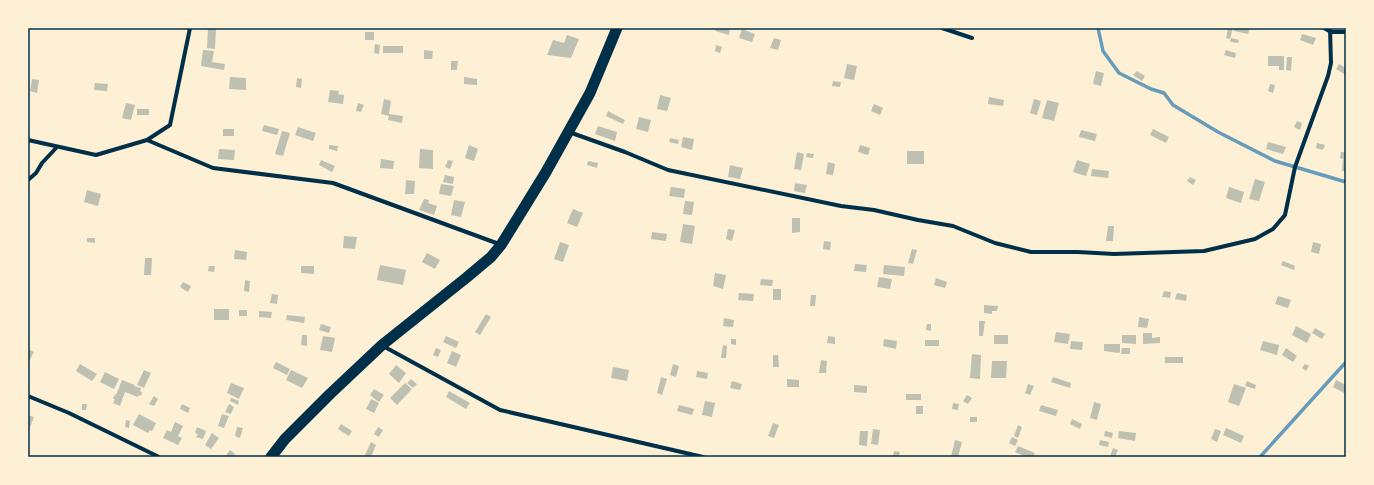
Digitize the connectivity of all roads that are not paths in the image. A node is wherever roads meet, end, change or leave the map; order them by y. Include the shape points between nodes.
1 (190, 28) edge
2 (942, 28) edge
3 (1324, 28) edge
4 (614, 29) edge
5 (1330, 30) edge
6 (1346, 32) edge
7 (972, 38) dead end
8 (569, 132) junction
9 (28, 140) edge
10 (147, 140) junction
11 (57, 147) junction
12 (28, 180) edge
13 (501, 245) junction
14 (382, 345) junction
15 (28, 396) edge
16 (159, 457) edge
17 (271, 457) edge
18 (703, 457) edge

1 - 10 street via 170,125
2 - 7 street
3 - 5 street
4 - 8 highway via 590,92
5 - 6 street
5 - 8 street via 1331,63 1328,76 1295,167 1285,215 1273,229 1255,239 1204,251 1114,254 1031,252 995,243 953,226 668,170
8 - 13 highway
9 - 11 street
10 - 11 street via 96,156
10 - 13 street via 213,168 333,183
11 - 12 street
13 - 14 highway via 491,257
14 - 17 highway via 285,439
14 - 18 street via 500,410
15 - 16 street

